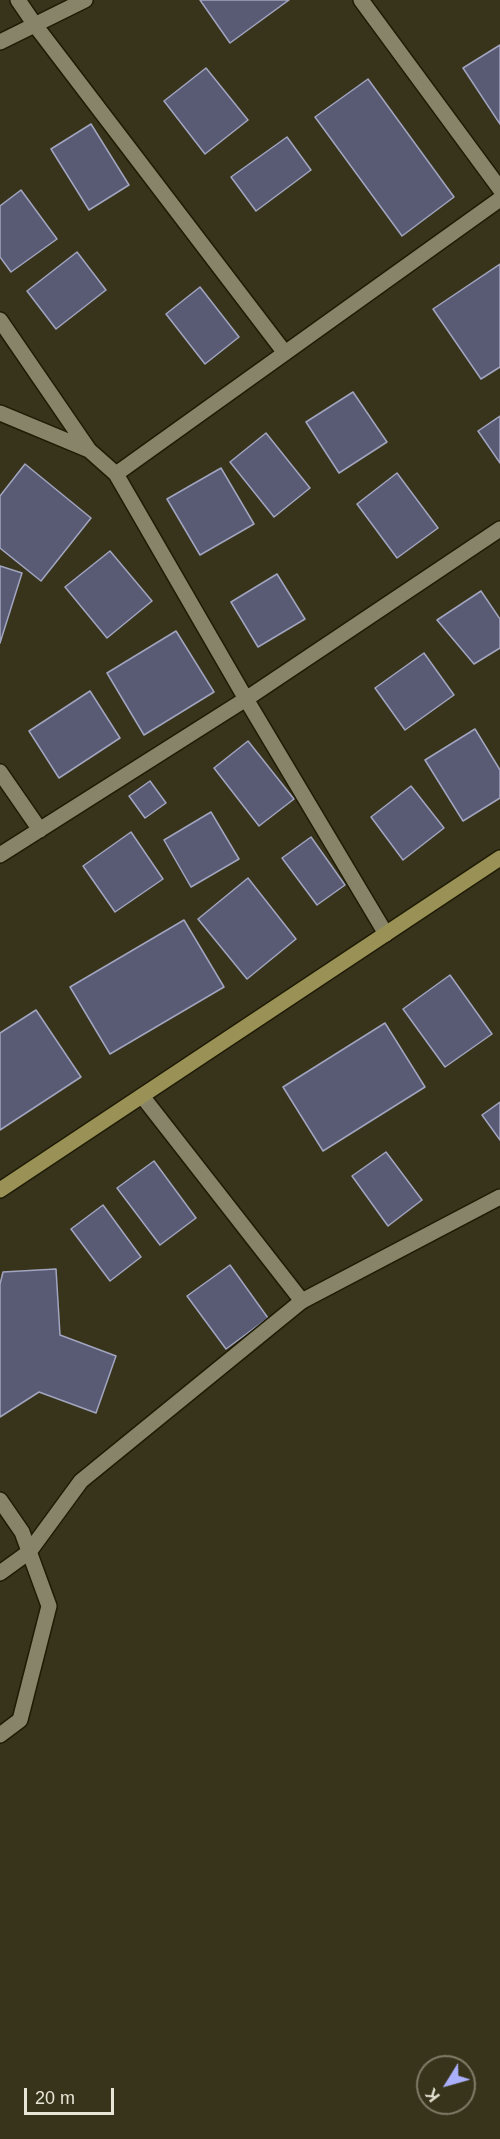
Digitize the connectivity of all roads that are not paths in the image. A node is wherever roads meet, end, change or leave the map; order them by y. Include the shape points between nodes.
1 (18, 0) edge
2 (85, 0) edge
3 (361, 0) edge
4 (35, 25) junction
5 (0, 42) edge
6 (500, 189) edge
7 (500, 199) edge
8 (0, 320) edge
9 (285, 353) junction
10 (0, 413) edge
11 (89, 450) junction
12 (116, 474) junction
13 (500, 529) edge
14 (246, 699) junction
15 (0, 772) edge
16 (40, 830) junction
17 (0, 855) edge
18 (500, 858) edge
19 (387, 934) junction
20 (142, 1096) junction
21 (0, 1190) edge
22 (500, 1197) edge
23 (302, 1301) junction
24 (0, 1500) edge
25 (29, 1552) junction
26 (0, 1573) edge
27 (0, 1735) edge

1 - 4 street
2 - 4 street
3 - 6 street
4 - 5 street
4 - 9 street
7 - 9 street
8 - 11 street
9 - 12 street
10 - 11 street
11 - 12 street
12 - 14 street
13 - 14 street
14 - 16 street
14 - 19 street
15 - 16 street
16 - 17 street
18 - 19 main road
19 - 20 main road
20 - 21 main road
20 - 23 street
22 - 23 street
23 - 25 street via 81,1481
24 - 25 street via 22,1532
25 - 26 street
25 - 27 street via 49,1606 20,1720

